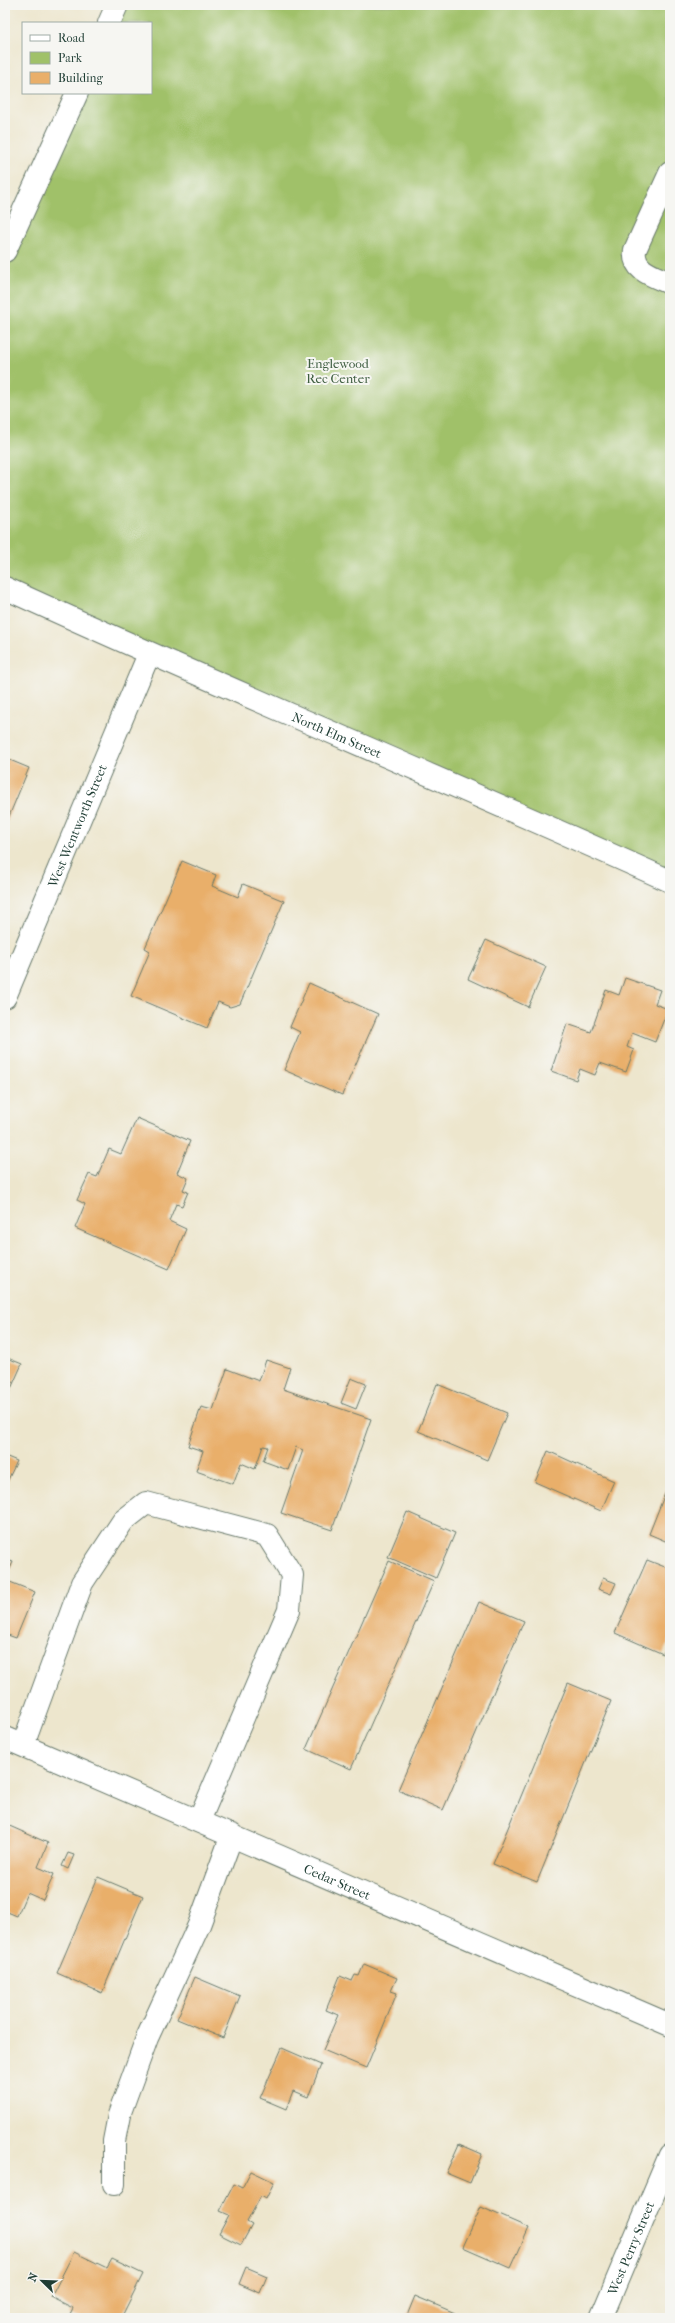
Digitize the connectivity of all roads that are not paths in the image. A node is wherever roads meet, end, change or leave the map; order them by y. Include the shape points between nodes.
1 (117, 5) edge
2 (109, 22) edge
3 (77, 94) edge
4 (670, 173) edge
5 (5, 251) edge
6 (670, 283) edge
7 (5, 588) edge
8 (148, 654) junction
9 (670, 881) edge
10 (5, 997) edge
11 (14, 1742) edge
12 (199, 1821) junction
13 (232, 1835) junction
14 (670, 2024) edge
15 (670, 2155) edge
16 (114, 2184) dead end
17 (601, 2318) edge

1 - 2 street
3 - 5 street
4 - 6 street via 635,250 634,258 637,266 645,272
7 - 8 street, North Elm Street
8 - 9 street, North Elm Street via 529,817
8 - 10 street, West Wentworth Street
11 - 12 street, Cedar Street
11 - 12 street via 82,1583 123,1522 146,1504 267,1535 292,1575 289,1610
12 - 13 street, Cedar Street
13 - 14 street, Cedar Street
13 - 16 street via 199,1926 147,2038 119,2115 114,2141
15 - 17 street, West Perry Street

